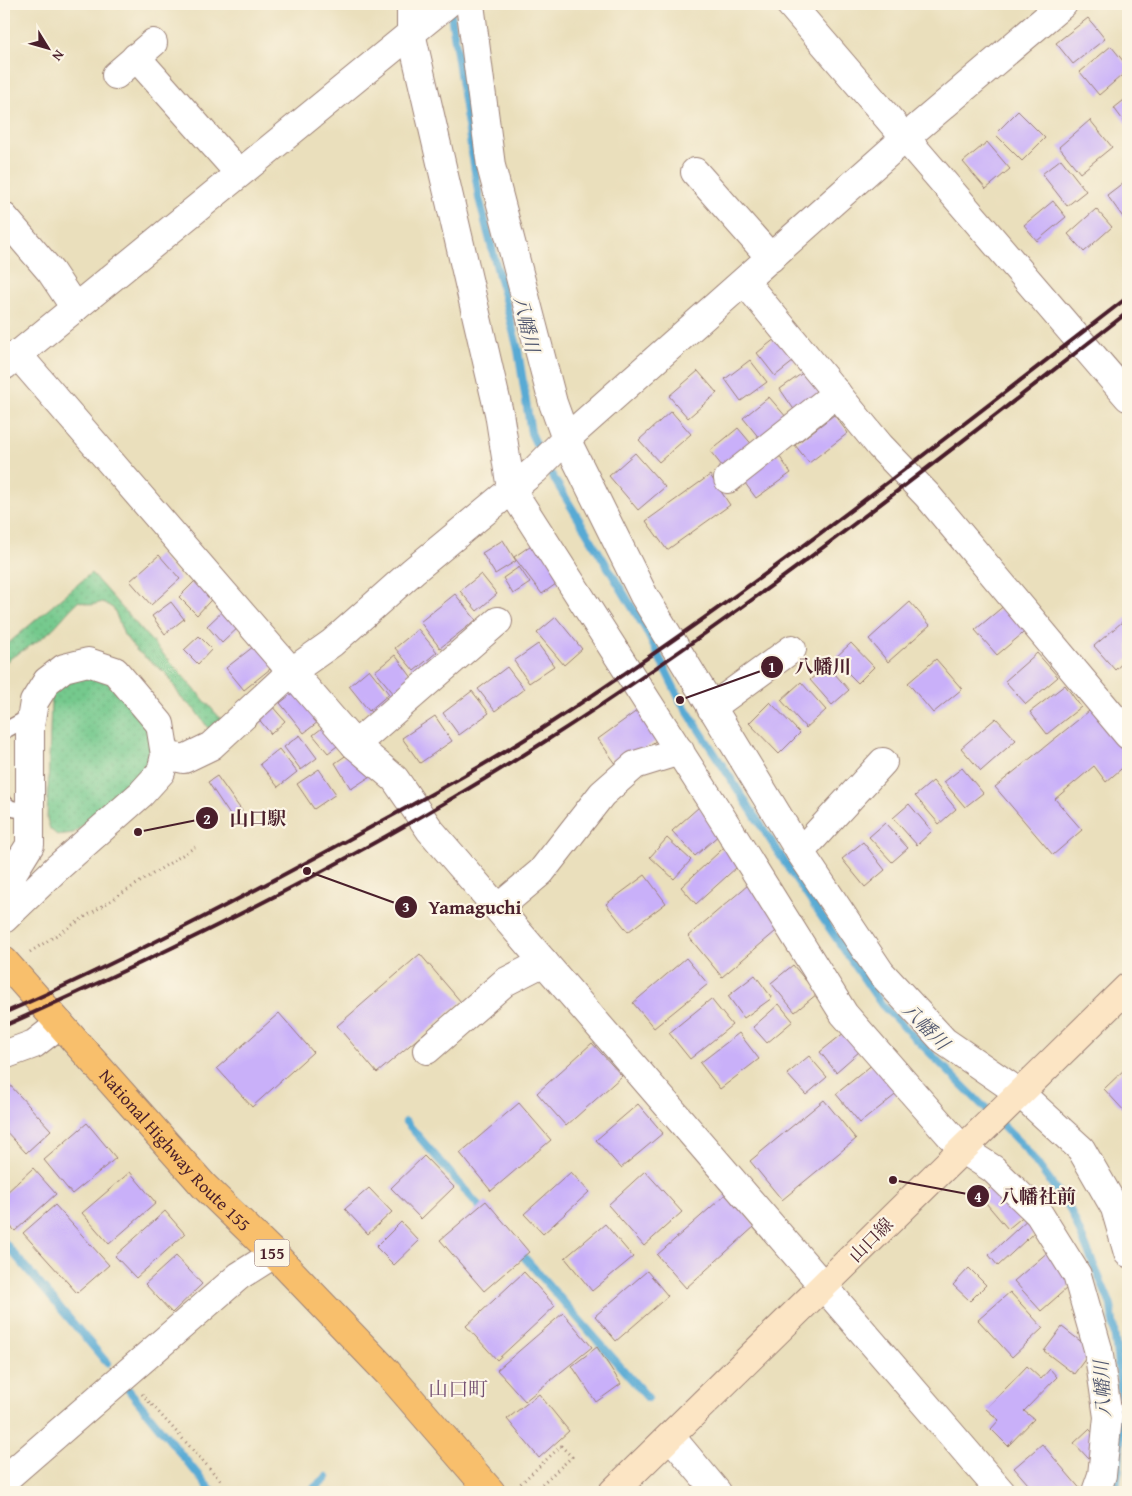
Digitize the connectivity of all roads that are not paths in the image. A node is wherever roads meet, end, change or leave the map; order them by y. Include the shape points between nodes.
1 (470, 4) edge
2 (791, 4) edge
3 (1063, 4) edge
4 (425, 14) edge
5 (116, 75) dead end
6 (904, 139) junction
7 (695, 172) dead end
8 (239, 173) junction
9 (4, 217) edge
10 (771, 258) junction
11 (745, 282) junction
12 (75, 308) junction
13 (10, 360) edge
14 (837, 393) junction
15 (1128, 397) edge
16 (562, 444) junction
17 (728, 480) dead end
18 (511, 489) junction
19 (498, 622) dead end
20 (792, 649) dead end
21 (291, 672) junction
22 (711, 708) junction
23 (31, 716) junction
24 (4, 731) edge
25 (1128, 735) edge
26 (355, 745) junction
27 (680, 751) junction
28 (165, 755) junction
29 (883, 762) dead end
30 (4, 803) edge
31 (30, 812) junction
32 (800, 852) junction
33 (4, 887) edge
34 (498, 908) junction
35 (4, 919) edge
36 (4, 961) edge
37 (544, 962) junction
38 (1128, 987) edge
39 (60, 1024) junction
40 (427, 1050) dead end
41 (4, 1055) edge
42 (1016, 1099) junction
43 (970, 1142) junction
44 (274, 1254) junction
45 (1128, 1254) edge
46 (825, 1286) junction
47 (671, 1437) junction
48 (4, 1480) edge
49 (491, 1492) edge
50 (613, 1492) edge
51 (717, 1492) edge
52 (1001, 1492) edge
53 (1096, 1492) edge

1 - 16 street via 491,166
2 - 6 street
3 - 6 street
4 - 8 street
4 - 18 street
5 - 8 street via 145,50
6 - 10 street
6 - 15 street
7 - 10 street
8 - 12 street
9 - 12 street via 51,272
10 - 11 street
11 - 14 street
11 - 16 street
12 - 13 street
13 - 21 street
14 - 17 street
14 - 25 street via 880,446 928,495
16 - 18 street
16 - 22 street via 644,596
18 - 21 street via 332,643
18 - 27 street
19 - 26 street
20 - 22 street
21 - 26 street
21 - 28 street via 211,746 184,759
22 - 32 street
23 - 24 lane
23 - 28 street via 34,702 47,681 64,668 88,662 115,671 160,724
23 - 31 street
26 - 34 street via 395,779 430,830
27 - 34 street via 635,765 602,794 541,872
27 - 43 street via 844,1014
28 - 35 street via 161,772 141,794
29 - 32 street
30 - 31 lane via 10,808
31 - 33 street via 30,845
32 - 42 street via 881,974 944,1041
34 - 37 street
36 - 39 highway, National Highway Route 155 / 155
37 - 40 street via 505,982
37 - 46 street
38 - 42 street, 山口線
39 - 41 street via 34,1044
39 - 44 highway, National Highway Route 155 / 155 via 204,1186
42 - 43 street, 山口線
42 - 45 street via 1081,1149 1115,1208
43 - 46 street, 山口線
43 - 53 street via 993,1170 1039,1214 1076,1275 1098,1349 1108,1417 1102,1475
44 - 48 street via 239,1276
44 - 49 highway, National Highway Route 155 / 155 via 388,1373
46 - 47 street, 山口線
46 - 52 street
47 - 50 street, 山口線
47 - 51 street

